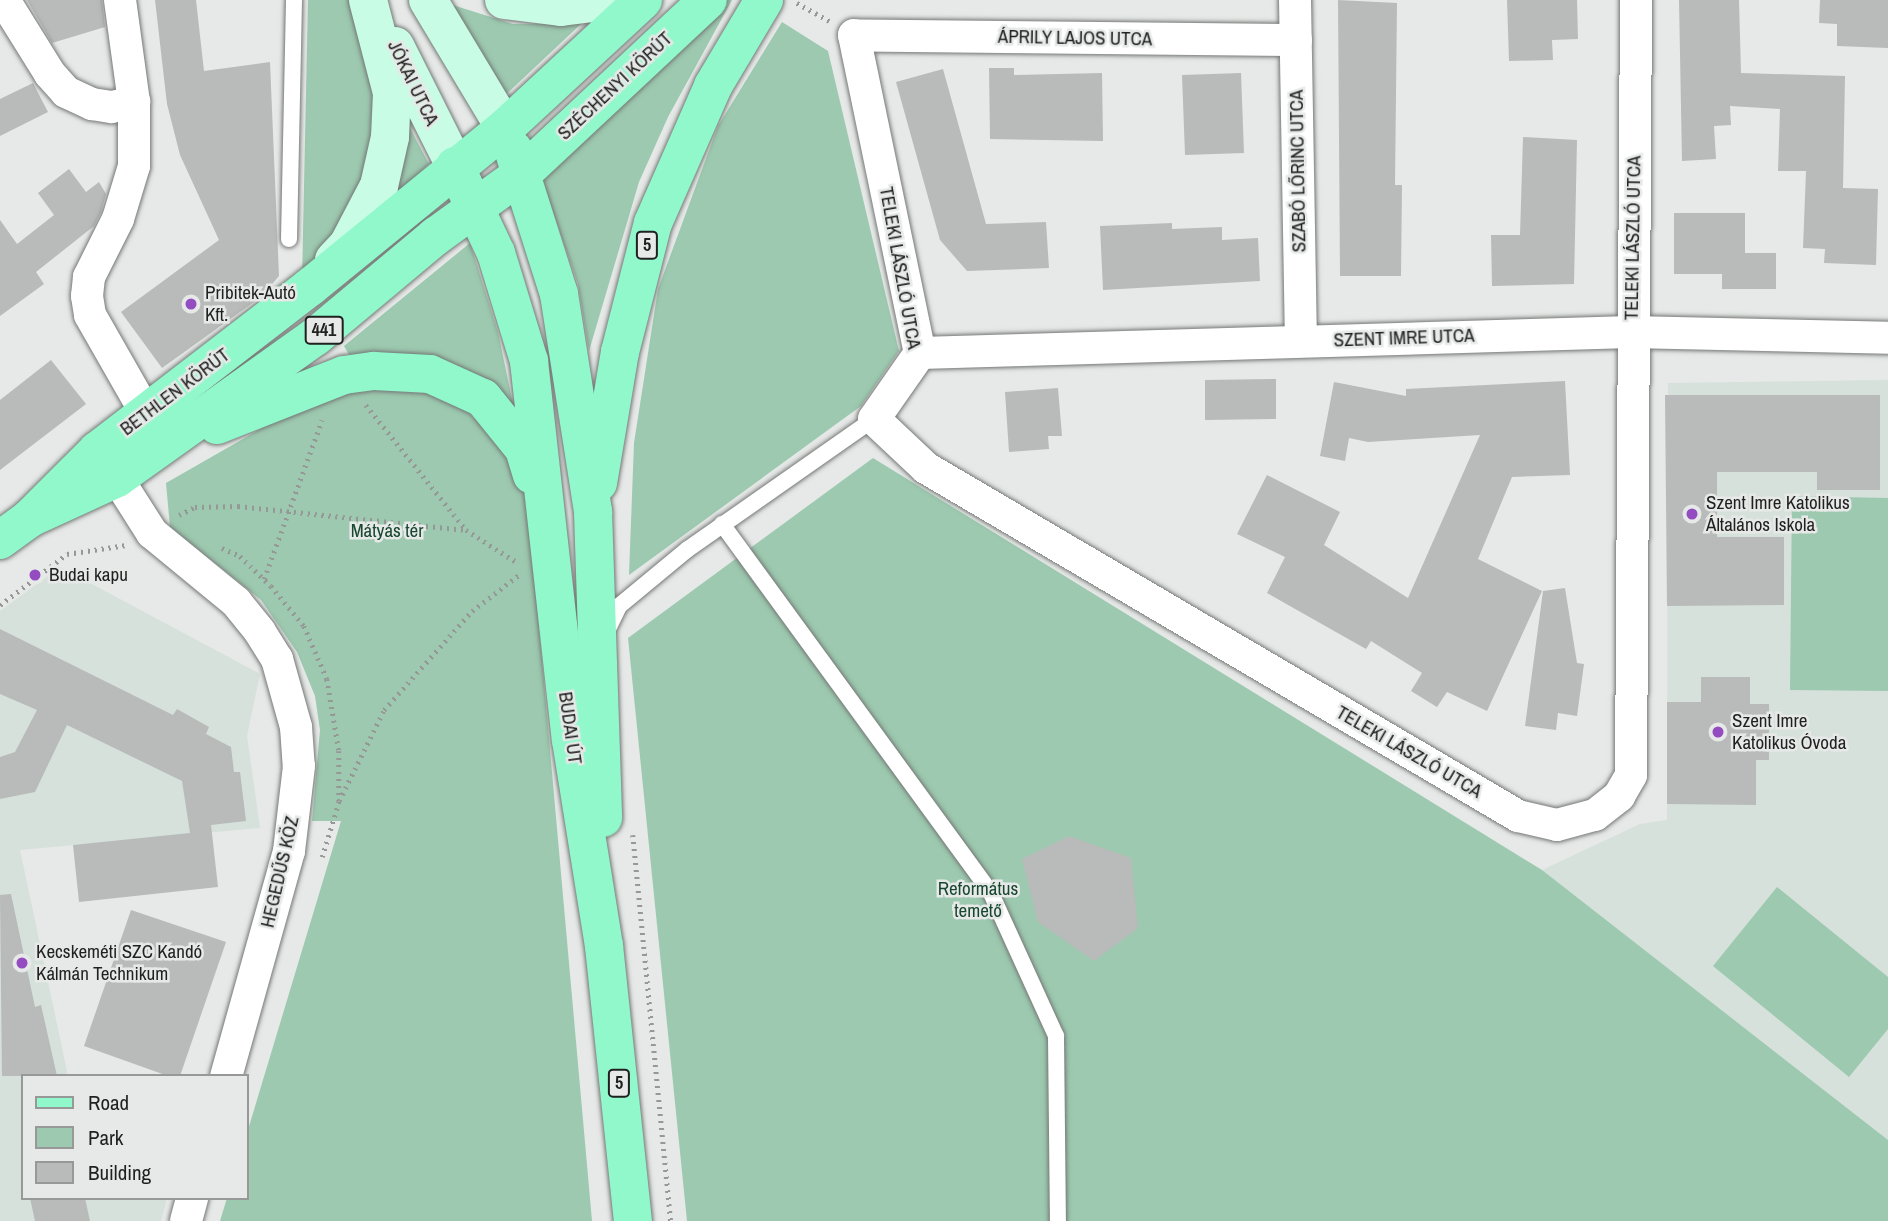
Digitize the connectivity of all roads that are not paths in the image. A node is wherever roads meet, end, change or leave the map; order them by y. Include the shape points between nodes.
1 (4, 0) edge
2 (120, 0) edge
3 (294, 0) edge
4 (370, 0) edge
5 (428, 0) edge
6 (504, 0) edge
7 (615, 0) edge
8 (643, 0) edge
9 (708, 0) edge
10 (764, 0) edge
11 (1295, 0) edge
12 (1636, 0) edge
13 (855, 35) joint
14 (1296, 40) junction
15 (134, 102) junction
16 (505, 128) junction
17 (455, 166) junction
18 (523, 173) junction
19 (476, 207) junction
20 (289, 239) dead end
21 (310, 288) junction
22 (1631, 332) junction
23 (1888, 338) edge
24 (1301, 341) junction
25 (920, 353) junction
26 (874, 419) junction
27 (157, 430) junction
28 (117, 478) junction
29 (543, 510) junction
30 (593, 512) junction
31 (30, 518) junction
32 (722, 524) junction
33 (0, 541) edge
34 (596, 654) junction
35 (604, 946) junction
36 (227, 1074) edge
37 (191, 1200) edge
38 (186, 1221) edge
39 (633, 1221) edge
40 (1058, 1221) edge

1 - 15 street via 66,92 112,107
2 - 15 street
3 - 20 lane
4 - 17 street, JÓKAI UTCA
4 - 21 street via 392,93 386,163 348,245
5 - 16 street
6 - 7 street via 561,7
8 - 16 main road
9 - 18 main road, SZÉCHENYI KÖRÚT
10 - 30 main road, 5 via 713,86 653,223 620,352
11 - 14 street, SZABÓ LŐRINC UTCA
12 - 22 street, TELEKI LÁSZLÓ UTCA
13 - 14 street, ÁPRILY LAJOS UTCA
13 - 25 street, TELEKI LÁSZLÓ UTCA
14 - 24 street, SZABÓ LŐRINC UTCA
15 - 27 street via 132,179 89,276 87,296 90,315
16 - 17 main road
16 - 18 main road, 5
17 - 19 main road, 5
17 - 21 main road, BETHLEN KÖRÚT / 441
18 - 19 main road
18 - 30 main road, 5 via 559,294
19 - 27 main road, BETHLEN KÖRÚT / 441 via 315,337
19 - 29 main road, 5 via 512,298 529,361
21 - 27 main road, BETHLEN KÖRÚT / 441
22 - 23 street, SZENT IMRE UTCA
22 - 24 street, SZENT IMRE UTCA
22 - 26 street, TELEKI LÁSZLÓ UTCA via 1631,775 1619,796 1595,816 1557,825 1518,816 938,475
24 - 25 street, SZENT IMRE UTCA
25 - 26 street, TELEKI LÁSZLÓ UTCA
26 - 32 lane
27 - 28 main road, BETHLEN KÖRÚT / 441
27 - 29 main road via 344,375 374,371 430,374 483,398 503,418 524,449
27 - 31 main road, BETHLEN KÖRÚT / 441 via 97,451
28 - 31 main road, BETHLEN KÖRÚT / 441
28 - 36 street, HEGEDŰS KÖZ via 260,632 277,659 296,727 299,766 289,851
29 - 35 main road, BUDAI ÚT / 5 via 571,740
30 - 34 main road, BUDAI ÚT / 5
31 - 33 main road, BETHLEN KÖRÚT / 441
32 - 34 lane via 619,606
32 - 40 lane via 990,891 1056,1037
34 - 35 main road, BUDAI ÚT / 5
35 - 39 main road, BUDAI ÚT / 5
37 - 38 street

